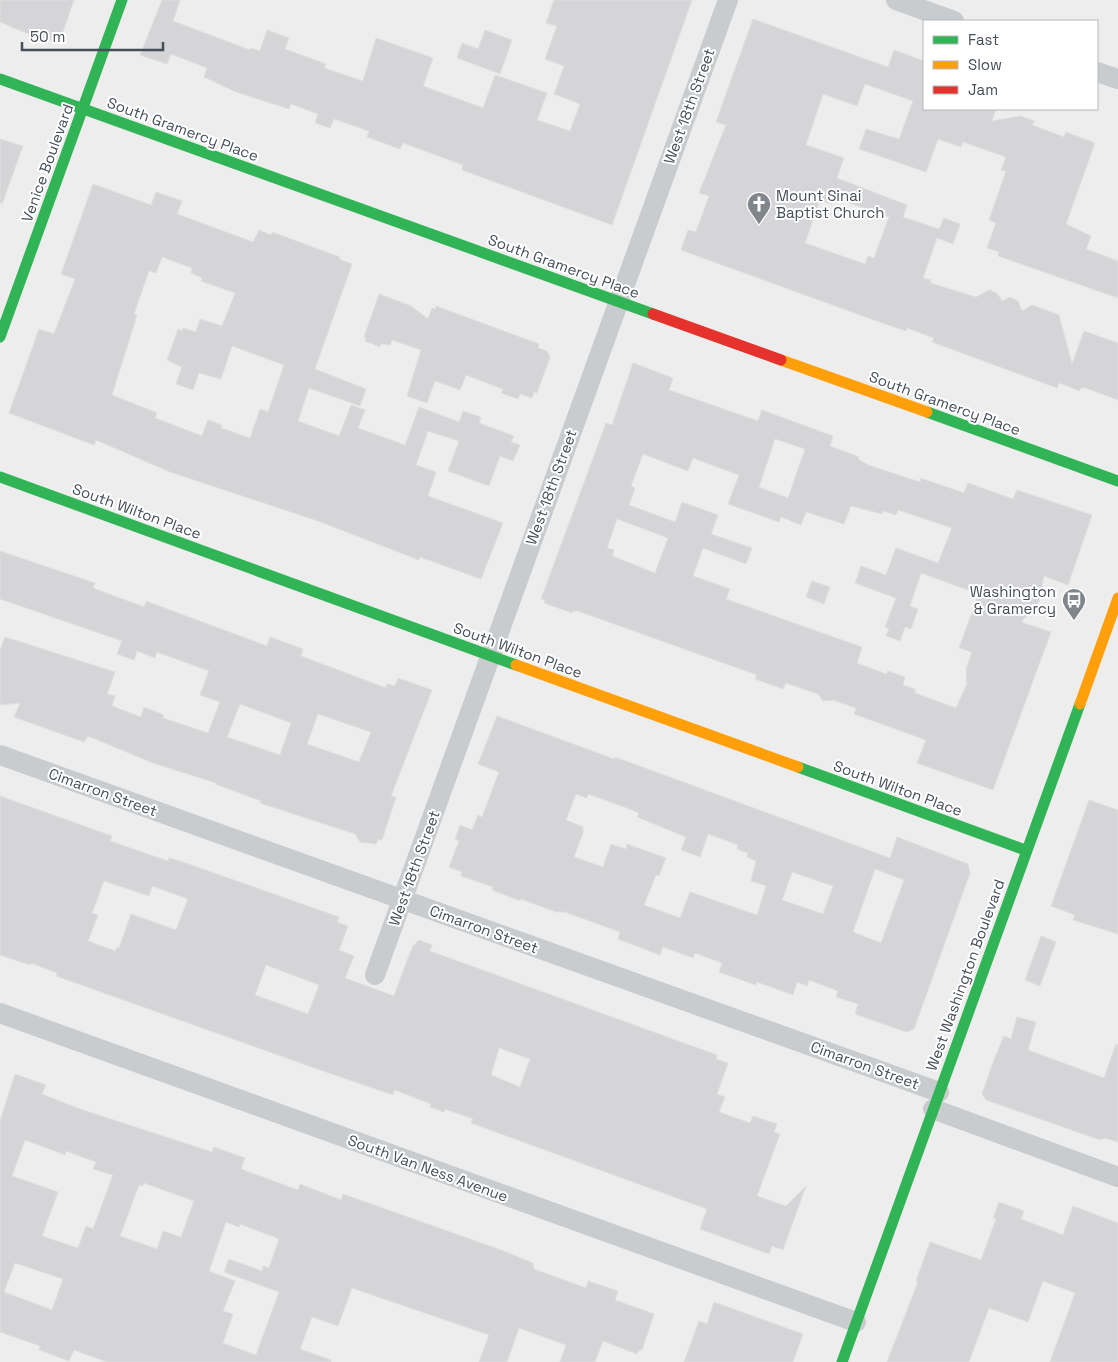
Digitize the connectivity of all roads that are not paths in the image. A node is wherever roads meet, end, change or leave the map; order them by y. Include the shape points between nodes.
1 (122, 0) edge
2 (728, 0) edge
3 (896, 0) edge
4 (951, 20) edge
5 (1098, 72) edge
6 (0, 79) edge
7 (1118, 79) edge
8 (82, 109) junction
9 (617, 302) junction
10 (0, 336) edge
11 (0, 477) edge
12 (1118, 481) edge
13 (1118, 598) edge
14 (490, 656) junction
15 (0, 754) edge
16 (1026, 850) junction
17 (402, 900) junction
18 (375, 975) dead end
19 (0, 1013) edge
20 (936, 1101) junction
21 (1118, 1177) edge
22 (856, 1322) junction
23 (842, 1362) edge

1 - 8 street, Venice Boulevard
2 - 9 street, West 18th Street
3 - 4 street
5 - 7 street
6 - 8 street, South Gramercy Place
8 - 9 street, South Gramercy Place
8 - 10 street, Venice Boulevard
9 - 12 street, South Gramercy Place
9 - 14 street, West 18th Street
11 - 14 street, South Wilton Place
13 - 16 street, West Washington Boulevard
14 - 16 street, South Wilton Place
14 - 17 street, West 18th Street
15 - 17 street, Cimarron Street
16 - 20 street, West Washington Boulevard
17 - 18 street, West 18th Street
17 - 20 street, Cimarron Street
19 - 22 street, South Van Ness Avenue
20 - 21 street, Cimarron Street
20 - 22 street, West Washington Boulevard
22 - 23 street, West Washington Boulevard

